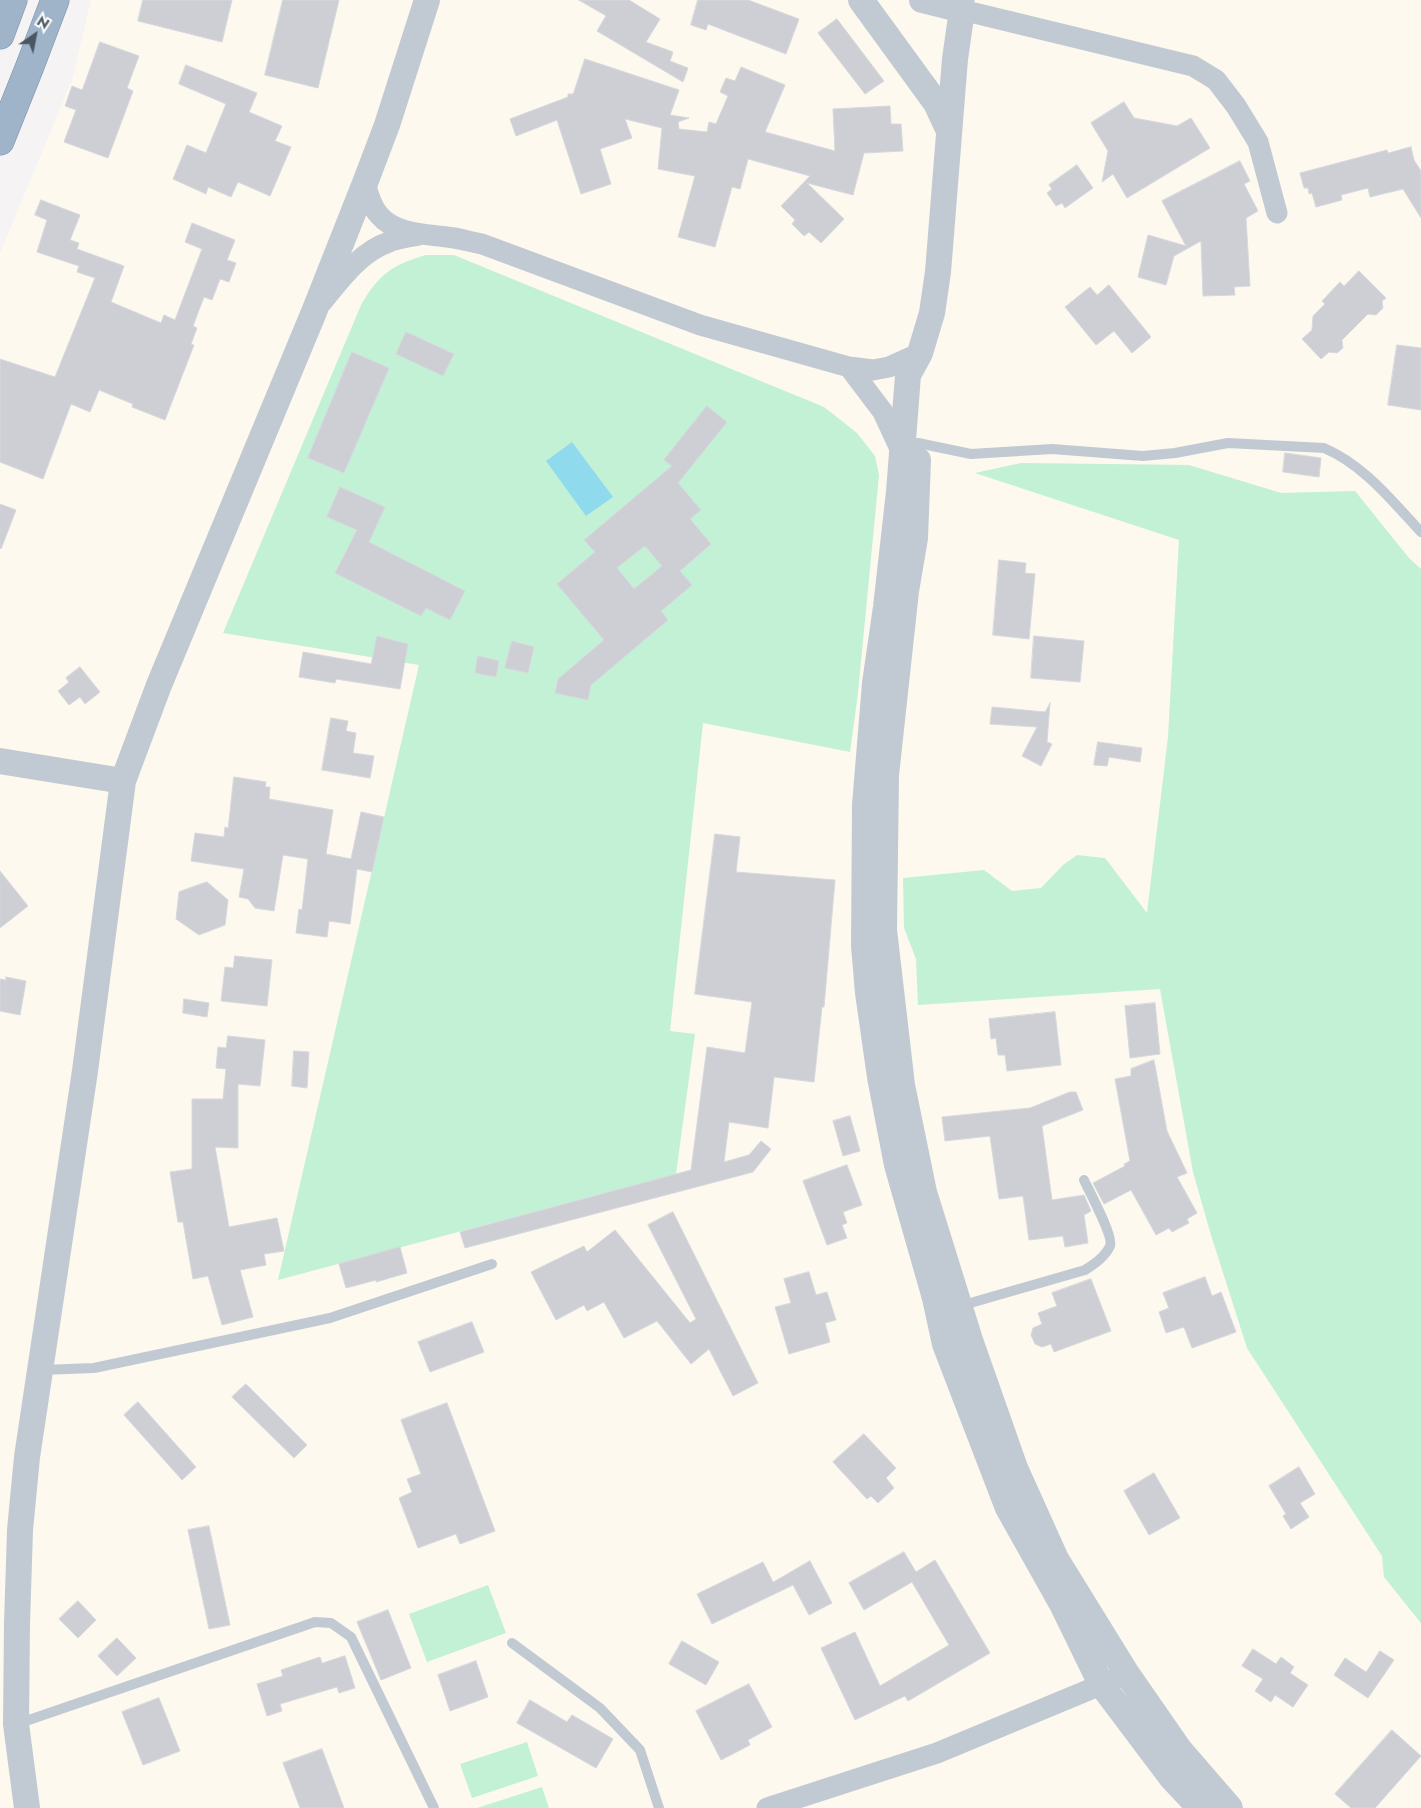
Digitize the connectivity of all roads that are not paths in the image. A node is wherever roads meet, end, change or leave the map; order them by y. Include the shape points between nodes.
1 (13, 0) edge
2 (39, 0) edge
3 (55, 0) edge
4 (426, 0) edge
5 (861, 0) edge
6 (922, 0) edge
7 (963, 5) edge
8 (0, 35) edge
9 (949, 131) junction
10 (0, 136) edge
11 (0, 141) edge
12 (365, 183) junction
13 (1277, 213) dead end
14 (424, 234) junction
15 (314, 312) junction
16 (920, 352) junction
17 (849, 367) junction
18 (910, 448) junction
19 (1421, 532) edge
20 (0, 761) edge
21 (124, 781) junction
22 (1084, 1180) dead end
23 (492, 1264) dead end
24 (959, 1307) junction
25 (40, 1370) junction
26 (512, 1643) dead end
27 (1127, 1674) junction
28 (1101, 1684) junction
29 (16, 1724) junction
30 (27, 1808) edge
31 (434, 1808) edge
32 (659, 1808) edge
33 (767, 1808) edge
34 (1200, 1808) edge
35 (1230, 1808) edge

1 - 8 highway
2 - 10 highway via 14,77
3 - 11 highway
4 - 12 street via 387,125
5 - 9 street via 936,103
6 - 7 street
7 - 9 street
7 - 13 street via 1193,66 1216,80 1258,142
9 - 16 street via 938,272 932,313
12 - 14 street via 378,214 388,223 402,230
12 - 15 street
14 - 15 street via 388,242 367,254
14 - 17 street via 482,244 700,325
15 - 21 street via 170,657
16 - 17 street via 888,367 873,370
16 - 18 street
17 - 18 street
18 - 19 lane via 971,454 1052,449 1143,456 1228,443 1324,448 1354,465
18 - 24 street via 918,480 915,538 886,776 884,930 907,1112 924,1192
18 - 28 street via 875,683 865,805 864,946 880,1077 897,1165 946,1344 1008,1508
20 - 21 street
21 - 25 street
22 - 24 lane via 1111,1241 1097,1262 1084,1270
23 - 25 lane via 330,1318 94,1368
24 - 27 street via 1016,1468 1056,1559
25 - 29 street via 20,1530
26 - 32 lane via 600,1708 640,1750
27 - 28 street
27 - 35 street via 1180,1749
28 - 33 street via 937,1753
28 - 34 street via 1171,1777
29 - 30 street
29 - 31 lane via 315,1622 331,1623 351,1637

